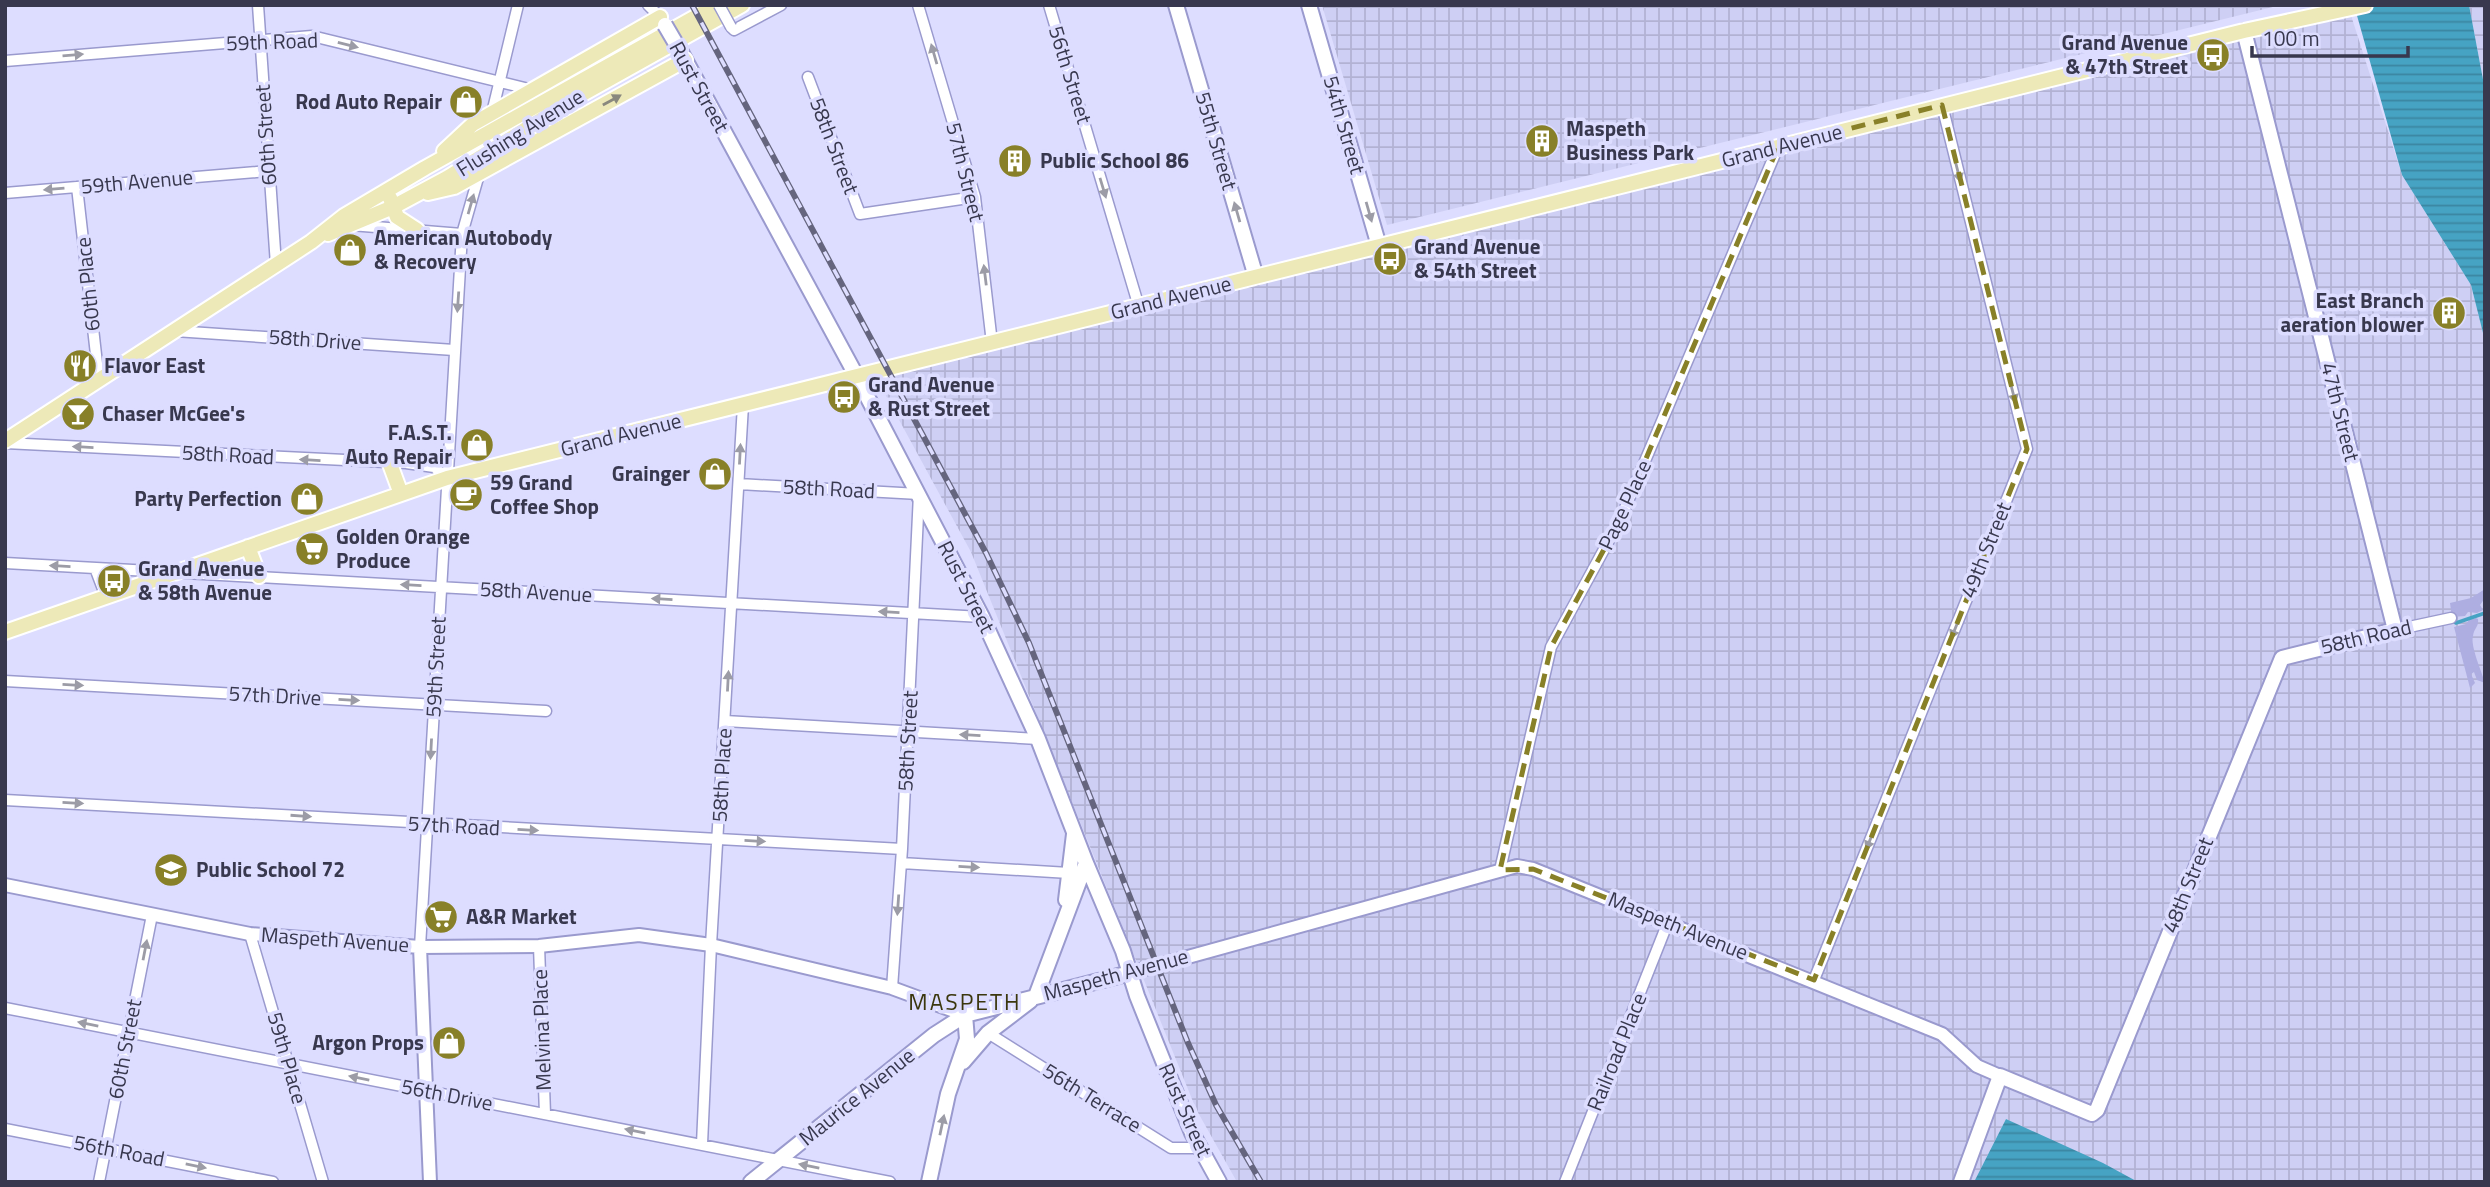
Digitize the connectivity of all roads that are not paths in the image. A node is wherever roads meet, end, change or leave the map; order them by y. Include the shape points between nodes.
1 (258, 5) edge
2 (518, 5) edge
3 (648, 5) edge
4 (718, 5) edge
5 (742, 5) edge
6 (781, 5) edge
7 (918, 5) edge
8 (1049, 5) edge
9 (1176, 5) edge
10 (1309, 5) edge
11 (2365, 5) edge
12 (663, 21) junction
13 (2244, 31) junction
14 (260, 40) junction
15 (683, 57) junction
16 (5, 61) edge
17 (808, 77) dead end
18 (499, 81) junction
19 (534, 90) junction
20 (1942, 106) junction
21 (492, 113) junction
22 (1778, 148) junction
23 (484, 155) junction
24 (425, 168) junction
25 (268, 171) junction
26 (479, 173) junction
27 (78, 187) junction
28 (387, 190) junction
29 (5, 193) edge
30 (419, 193) junction
31 (975, 197) junction
32 (393, 207) junction
33 (350, 225) junction
34 (417, 230) junction
35 (462, 234) junction
36 (311, 242) junction
37 (1379, 246) junction
38 (276, 265) junction
39 (1256, 277) junction
40 (1139, 307) junction
41 (174, 331) junction
42 (992, 343) junction
43 (454, 349) junction
44 (857, 376) junction
45 (99, 381) junction
46 (743, 405) junction
47 (5, 442) edge
48 (390, 464) junction
49 (447, 478) junction
50 (739, 484) junction
51 (401, 494) junction
52 (919, 494) junction
53 (248, 547) junction
54 (5, 563) edge
55 (96, 568) junction
56 (177, 572) junction
57 (259, 576) junction
58 (441, 587) junction
59 (106, 597) junction
60 (732, 603) junction
61 (914, 613) junction
62 (982, 617) junction
63 (2451, 618) dead end
64 (2395, 630) junction
65 (5, 632) edge
66 (2282, 658) joint
67 (5, 681) edge
68 (434, 705) junction
69 (546, 710) dead end
70 (726, 721) junction
71 (908, 732) junction
72 (1038, 739) junction
73 (5, 800) edge
74 (426, 824) junction
75 (1074, 833) junction
76 (719, 839) junction
77 (902, 849) junction
78 (901, 863) junction
79 (1086, 863) junction
80 (1500, 870) junction
81 (1069, 873) junction
82 (5, 885) edge
83 (152, 915) junction
84 (1064, 919) junction
85 (1668, 922) junction
86 (250, 934) junction
87 (711, 944) junction
88 (539, 946) junction
89 (420, 947) junction
90 (1130, 973) junction
91 (1814, 980) junction
92 (892, 988) junction
93 (1036, 996) junction
94 (5, 1008) edge
95 (965, 1015) junction
96 (129, 1032) junction
97 (988, 1032) junction
98 (288, 1063) junction
99 (957, 1069) junction
100 (2000, 1076) junction
101 (426, 1091) junction
102 (2096, 1112) joint
103 (545, 1114) junction
104 (5, 1129) edge
105 (702, 1144) junction
106 (105, 1148) junction
107 (1200, 1148) junction
108 (778, 1160) junction
109 (99, 1182) edge
110 (273, 1182) edge
111 (323, 1182) edge
112 (430, 1182) edge
113 (751, 1182) edge
114 (890, 1182) edge
115 (929, 1182) edge
116 (1219, 1182) edge
117 (1565, 1182) edge
118 (1961, 1182) edge

1 - 14 street, 60th Street
2 - 18 street
3 - 12 street
4 - 6 street, Flushing Avenue, bridge via 734,30
4 - 24 main road, Flushing Avenue
5 - 23 main road, Flushing Avenue via 581,94
31 -> 7 street, 57th Street
8 -> 40 street, 56th Street
39 -> 9 main road, 55th Street
10 -> 37 main road, 54th Street
11 - 13 main road, Grand Avenue
12 - 15 main road, Rust Street, bridge
12 - 19 main road
13 - 20 main road, Grand Avenue
13 - 64 main road, 47th Street
16 -> 14 street, 59th Road
14 -> 18 street, 59th Road via 312,36
14 - 25 street, 60th Street
26 -> 15 main road
15 - 44 main road, Rust Street
17 - 31 street, 58th Street via 860,214
18 - 19 street, 59th Road
18 - 21 street
19 - 21 main road
20 - 22 main road, Grand Avenue
20 -> 91 street, 49th Street via 2027,449
21 - 24 main road via 473,124
22 - 37 main road, Grand Avenue
22 - 80 street, Page Place via 1620,520 1551,647
23 - 26 street, 59th Street
23 - 30 main road, Flushing Avenue
24 - 28 main road, Flushing Avenue
25 - 27 street, 59th Avenue
25 - 38 street, 60th Street
26 - 30 main road via 444,191
35 -> 26 street, 59th Street
27 -> 29 street, 59th Avenue
27 - 45 street, 60th Place
28 - 32 main road
28 - 36 main road, Flushing Avenue
30 - 32 main road, Flushing Avenue
42 -> 31 street, 57th Street
32 - 33 main road, Flushing Avenue
32 - 34 main road via 397,217
33 - 34 street
33 - 36 main road, Flushing Avenue
34 - 35 street
35 -> 43 street, 59th Street
36 - 38 main road, Flushing Avenue
37 - 39 main road, Grand Avenue
38 - 41 main road, Flushing Avenue
39 - 40 main road, Grand Avenue
40 - 42 main road, Grand Avenue
41 - 43 street, 58th Drive
41 - 45 main road, Flushing Avenue
42 - 44 main road, Grand Avenue
43 - 49 street, 59th Street
44 - 46 main road, Grand Avenue
44 - 52 main road, Rust Street
45 - 47 main road, Flushing Avenue
46 - 49 main road, Grand Avenue
50 -> 46 street, 58th Place
48 -> 47 street, 58th Road
48 - 49 street, 58th Road via 434,467
48 - 51 main road
49 - 51 main road, Grand Avenue
49 - 58 street, 59th Street
50 - 52 street, 58th Road
50 - 60 street, 58th Place
51 - 53 main road, Grand Avenue
52 - 61 street, 58th Street
52 - 62 main road, Rust Street
53 - 56 main road, Grand Avenue
53 - 57 main road
55 -> 54 street, 58th Avenue
55 - 56 street, 58th Avenue
55 - 59 street
56 - 57 street, 58th Avenue
56 - 59 main road, Grand Avenue
58 -> 57 street, 58th Avenue
60 -> 58 street, 58th Avenue
58 - 68 street, 59th Street
59 - 65 main road, Grand Avenue
61 -> 60 street, 58th Avenue
70 -> 60 street, 58th Place
61 - 62 street, 58th Avenue
61 - 71 street, 58th Street
62 - 72 main road, Rust Street
63 - 64 street, 58th Road
64 - 66 main road, 58th Road
66 - 102 main road, 48th Street
67 -> 68 street, 57th Drive
68 - 69 street, 57th Drive
68 -> 74 street, 59th Street
70 - 71 street
70 - 76 street, 58th Place
72 -> 71 street
71 - 77 street, 58th Street
72 - 75 main road, Rust Street
73 -> 74 street, 57th Road
74 -> 76 street, 57th Road
74 - 89 street, 59th Street
75 - 79 main road, Rust Street
75 - 81 main road
76 -> 77 street, 57th Road
76 - 87 street, 58th Place
77 - 78 street, 58th Street
78 -> 81 street
78 -> 92 street, 58th Street
79 - 84 main road
79 - 90 main road, Rust Street
80 - 85 street, Maspeth Avenue via 1533,869
80 - 90 street, Maspeth Avenue
81 - 84 main road
82 - 83 street, Maspeth Avenue
83 - 86 street, Maspeth Avenue
96 -> 83 street, 60th Street
84 - 93 main road
85 - 91 street, Maspeth Avenue
85 - 117 street, Railroad Place
86 - 89 street, Maspeth Avenue
86 - 98 street, 59th Place
87 - 88 street, Maspeth Avenue via 639,935
87 - 92 street, Maspeth Avenue
87 - 105 street, 58th Place
88 - 89 street, Maspeth Avenue
88 - 103 street, Melvina Place
89 - 101 street, 59th Street
90 - 93 main road, Maspeth Avenue
90 - 107 main road, Rust Street
91 - 100 street, Maspeth Avenue via 1942,1034 1977,1066
92 - 95 street, Maspeth Avenue
93 - 95 main road, Maspeth Avenue
93 - 97 main road
96 -> 94 street, 56th Drive
95 - 99 main road via 967,1040
95 - 108 main road, Maurice Avenue
96 - 98 street, 56th Drive
96 - 106 street, 60th Street
97 - 99 main road
97 - 107 street, 56th Terrace via 1171,1148
101 -> 98 street, 56th Drive
98 - 111 street, 59th Place
115 -> 99 main road
100 - 102 main road, Maspeth Avenue
100 - 118 main road
101 - 103 street, 56th Drive
101 - 112 street, 59th Street
105 -> 103 street, 56th Drive
104 - 106 street, 56th Road
105 - 108 street, 56th Drive
106 - 109 street, 60th Street
106 -> 110 street, 56th Road
107 - 116 main road, Rust Street
108 - 113 main road, Maurice Avenue
114 -> 108 street, 56th Drive

